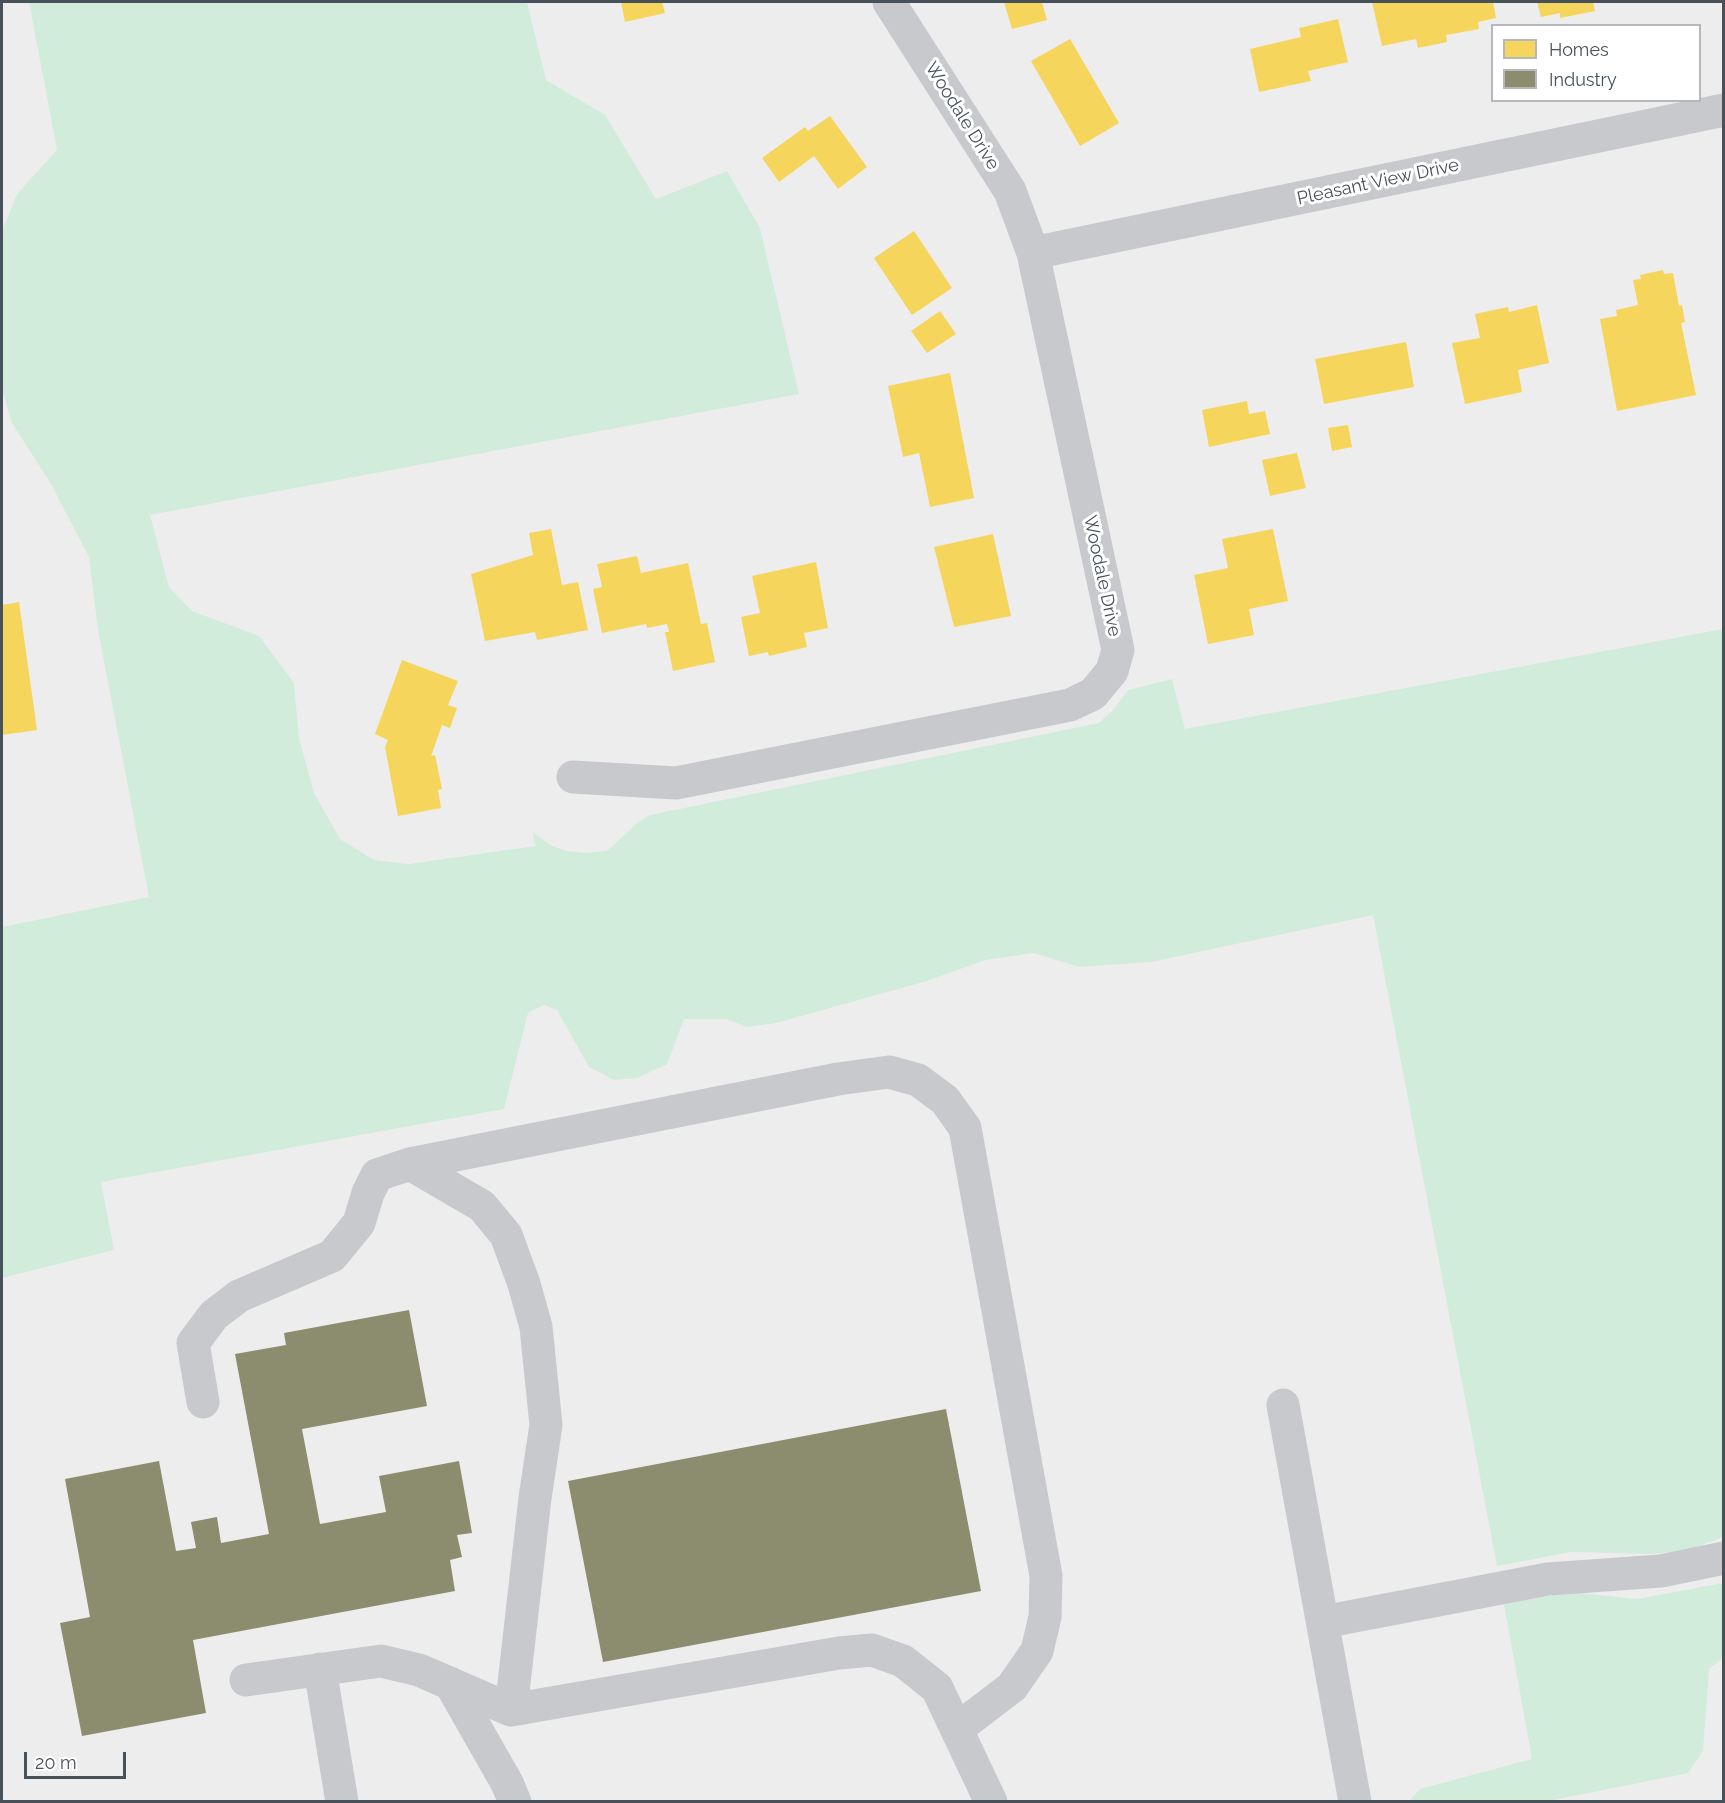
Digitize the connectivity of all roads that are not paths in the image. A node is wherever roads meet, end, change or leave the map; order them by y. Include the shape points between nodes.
1 (889, 2) edge
2 (1724, 110) edge
3 (1033, 253) junction
4 (573, 777) dead end
5 (410, 1164) junction
6 (203, 1402) dead end
7 (1283, 1405) dead end
8 (1724, 1558) edge
9 (1323, 1622) junction
10 (320, 1669) junction
11 (246, 1680) dead end
12 (450, 1683) junction
13 (511, 1710) junction
14 (957, 1729) junction
15 (342, 1802) edge
16 (515, 1802) edge
17 (991, 1802) edge
18 (1355, 1802) edge

1 - 3 street, Woodale Drive via 1010,191
2 - 3 street, Pleasant View Drive
3 - 4 street, Woodale Drive via 1118,650 1112,671 1093,694 1070,705 676,783
5 - 6 street via 377,1175 359,1223 332,1256 239,1296 214,1315 193,1342
5 - 13 street via 482,1206 506,1235 536,1327 546,1425
5 - 14 street via 889,1072 918,1080 945,1100 965,1128 1046,1576 1045,1617 1037,1651 1012,1687
7 - 9 street
8 - 9 street via 1662,1572 1548,1579
9 - 18 street
10 - 11 street
10 - 12 street via 381,1661
10 - 15 street
12 - 13 street
12 - 16 street
13 - 14 street via 872,1650 903,1661 937,1689
14 - 17 street

